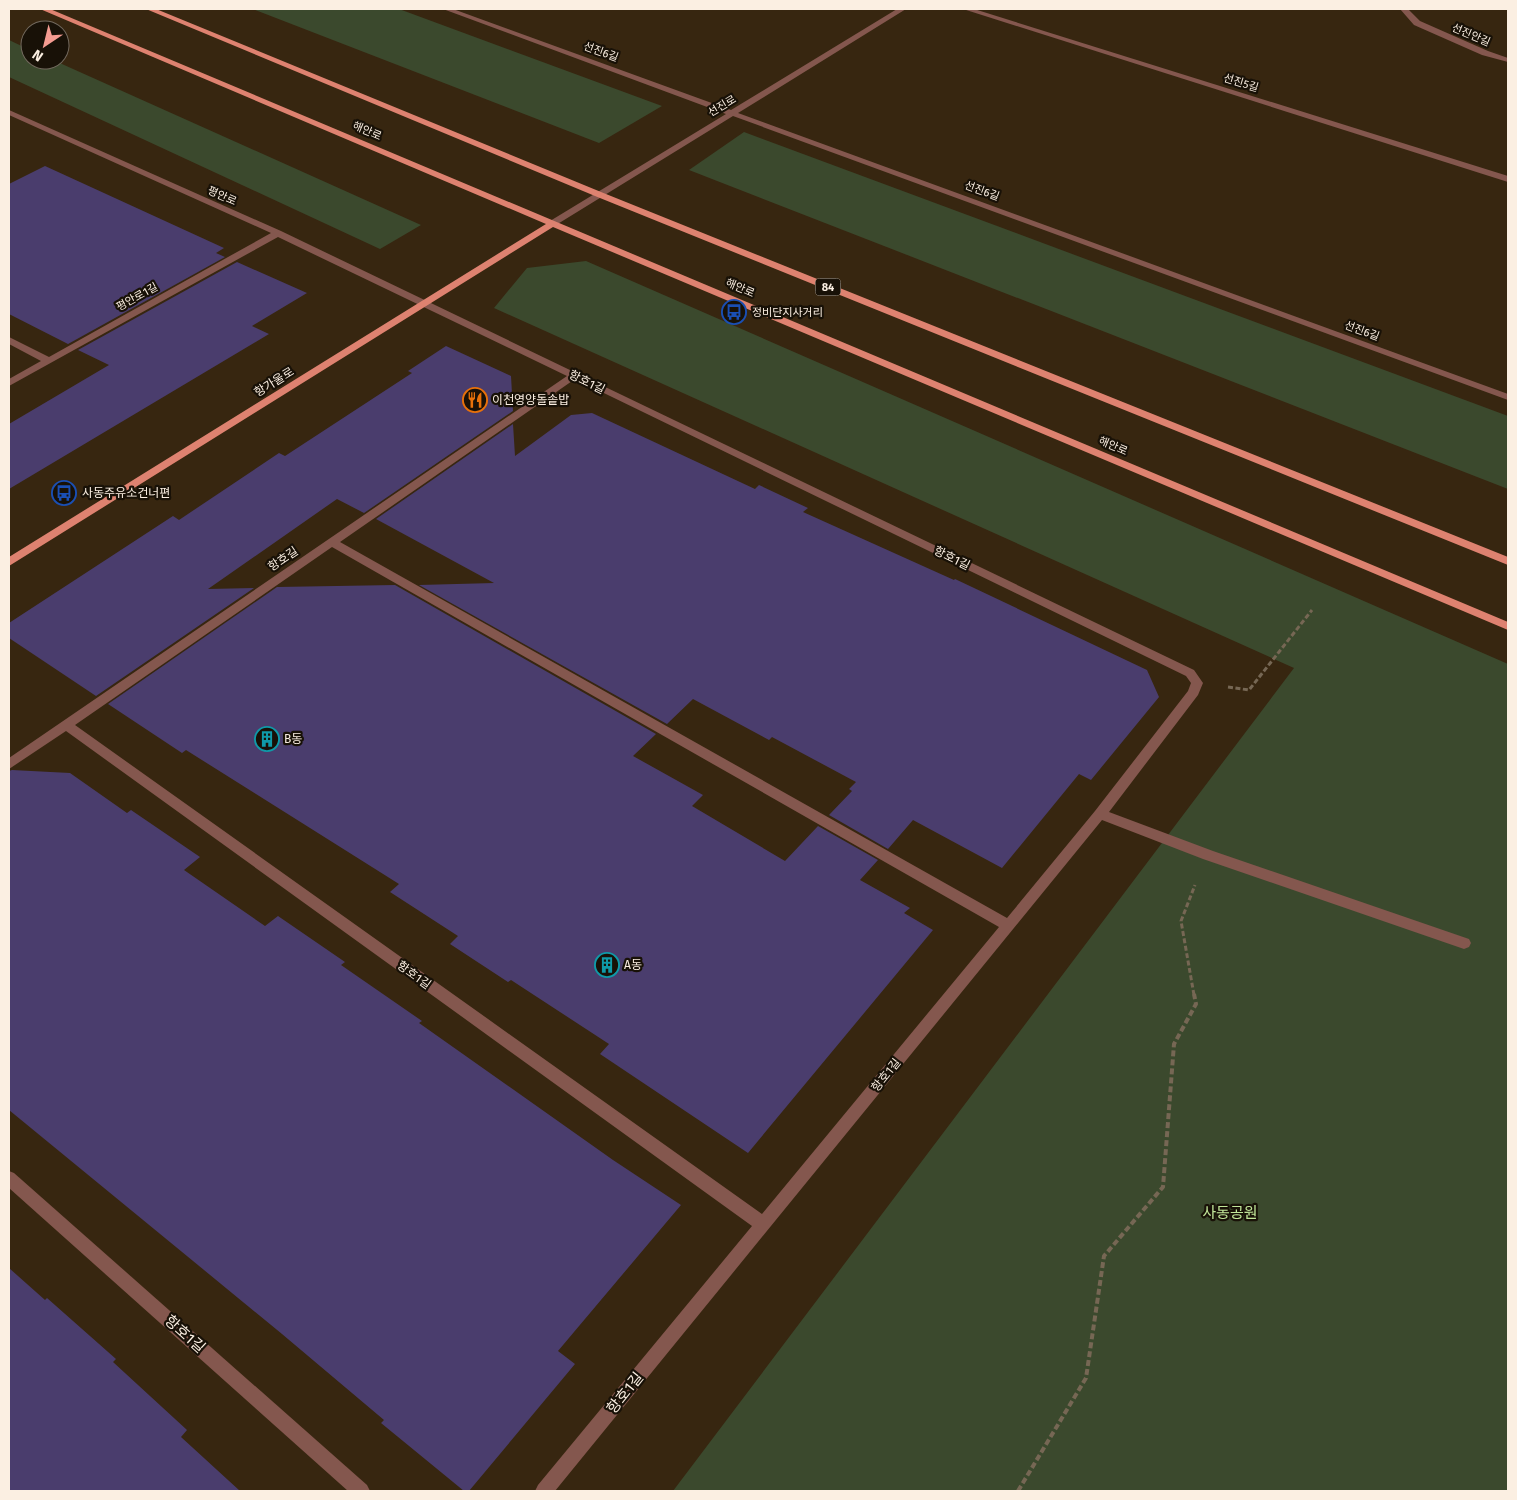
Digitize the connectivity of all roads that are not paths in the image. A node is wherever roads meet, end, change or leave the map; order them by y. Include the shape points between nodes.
1 (44, 9) edge
2 (150, 9) edge
3 (447, 9) edge
4 (902, 9) edge
5 (967, 9) edge
6 (1404, 9) edge
7 (1508, 60) edge
8 (9, 112) edge
9 (734, 112) junction
10 (1508, 179) edge
11 (598, 194) junction
12 (553, 223) junction
13 (278, 234) junction
14 (425, 303) junction
15 (9, 340) edge
16 (49, 361) junction
17 (574, 376) junction
18 (9, 383) edge
19 (1508, 397) edge
20 (332, 542) junction
21 (1508, 561) edge
22 (9, 562) edge
23 (1508, 626) edge
24 (65, 724) junction
25 (9, 764) edge
26 (1100, 814) junction
27 (1009, 926) junction
28 (1464, 943) dead end
29 (9, 1178) edge
30 (764, 1225) junction
31 (361, 1491) edge
32 (544, 1491) edge

1 - 12 main road, 해안로
2 - 11 main road, 84
3 - 9 street, 선진6길
4 - 9 street, 선진로
5 - 10 street, 선진5길
6 - 7 street, 선진안길 via 1417,23
8 - 13 street, 평안로
9 - 11 street, 선진로
9 - 19 street, 선진6길
11 - 12 street, 선진로
11 - 21 main road, 84
12 - 14 main road, 항가울로
12 - 23 main road, 해안로
13 - 14 street, 평안로
13 - 16 street, 평안로1길
14 - 17 street, 항호1길
14 - 22 main road, 항가울로
15 - 16 street
16 - 18 street, 평안로1길
17 - 20 street, 항호길
17 - 26 street, 항호1길 via 1190,673 1197,683 1194,692
20 - 24 street, 항호길
20 - 27 street
24 - 25 street, 항호길
24 - 30 street, 항호1길
26 - 27 street, 항호1길
26 - 28 street via 1208,855
27 - 30 street, 항호1길
29 - 31 street, 항호1길
30 - 32 street, 항호1길

